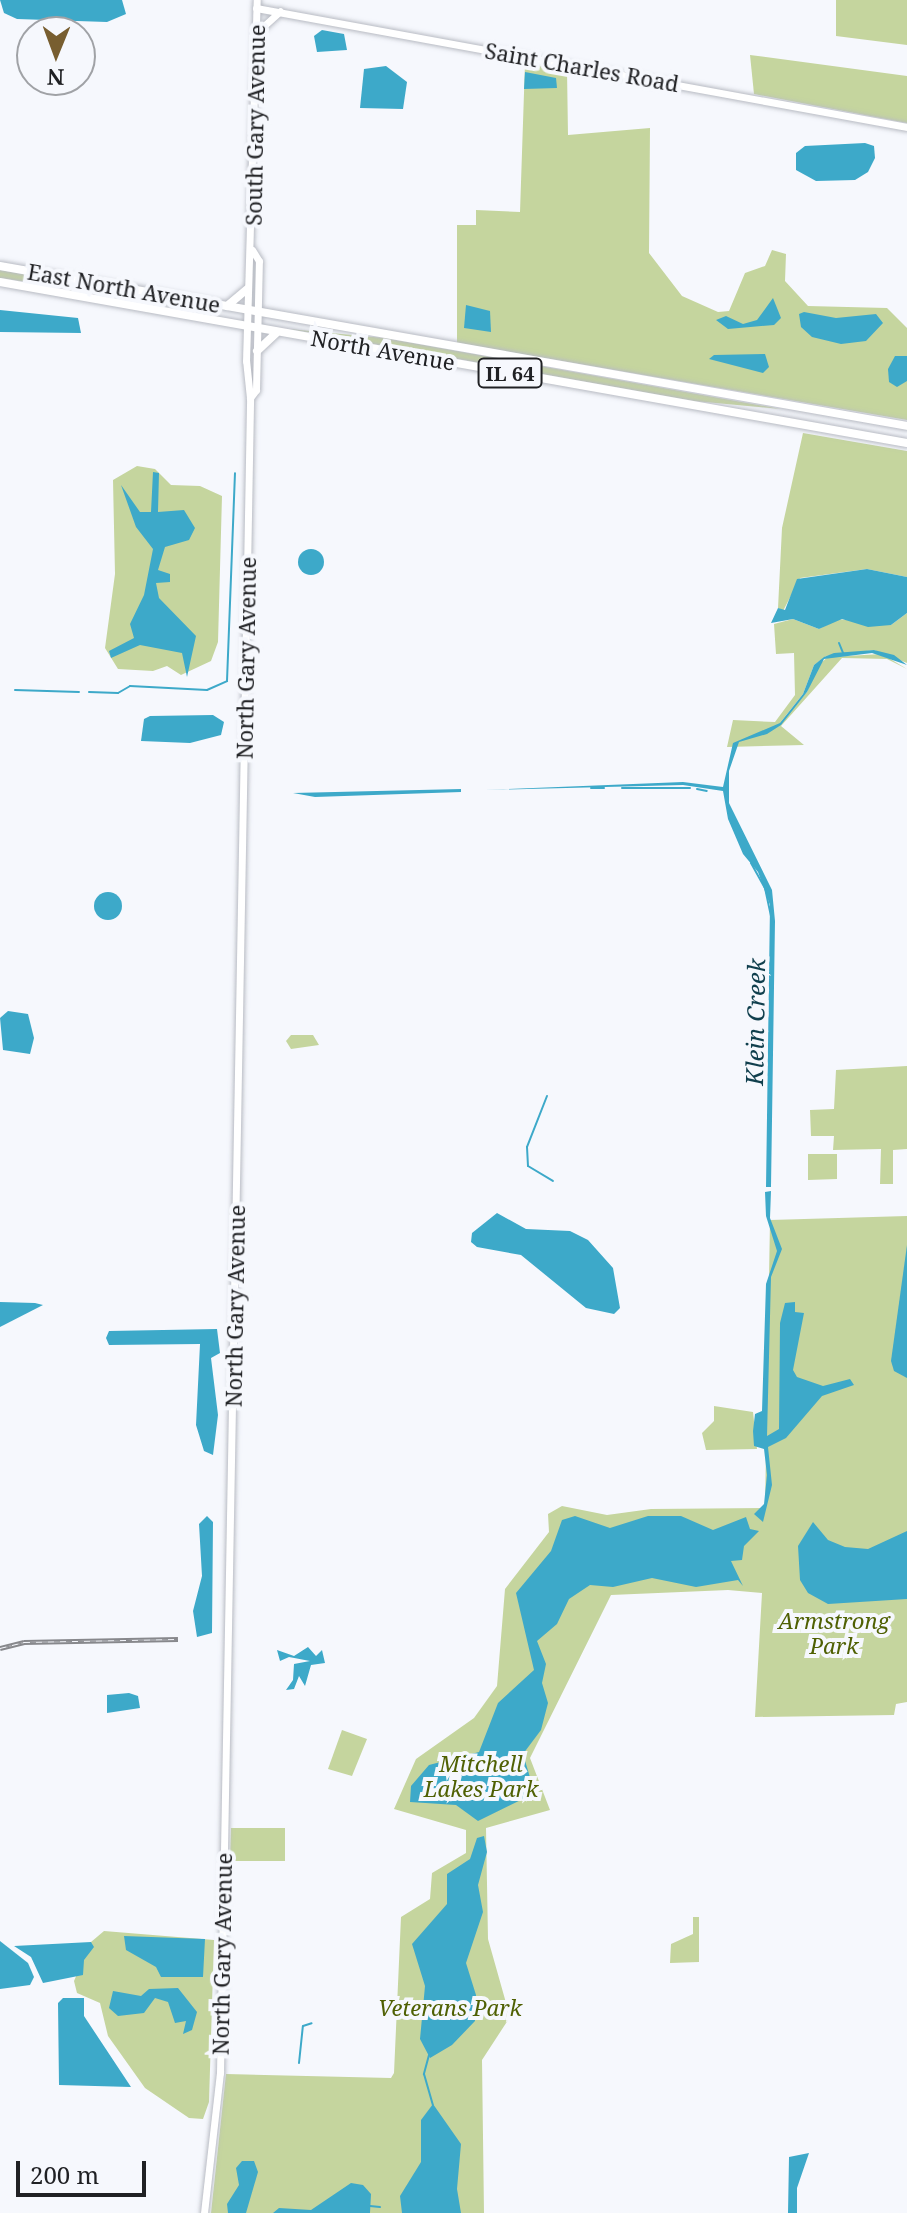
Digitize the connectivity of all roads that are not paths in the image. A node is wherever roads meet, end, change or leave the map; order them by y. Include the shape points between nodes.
1 (257, 4) edge
2 (280, 11) junction
3 (256, 34) junction
4 (907, 127) edge
5 (252, 250) junction
6 (0, 266) edge
7 (0, 282) edge
8 (247, 289) junction
9 (227, 306) junction
10 (247, 310) junction
11 (258, 312) junction
12 (247, 326) junction
13 (257, 328) junction
14 (279, 332) junction
15 (257, 351) junction
16 (250, 398) junction
17 (907, 426) edge
18 (907, 443) edge
19 (204, 2213) edge

1 - 2 street, Saint Charles Road
1 - 3 street, South Gary Avenue
2 - 3 street
2 - 4 street, Saint Charles Road
3 - 5 street, South Gary Avenue
5 - 8 street, South Gary Avenue
5 - 11 street, South Gary Avenue via 259,261
6 - 9 main road, East North Avenue / IL 64
7 - 12 main road, North Avenue / IL 64
8 - 9 main road
8 - 10 street, South Gary Avenue
9 - 10 main road, East North Avenue / IL 64
10 - 11 main road, North Avenue / IL 64
10 - 12 street, North Gary Avenue
11 - 13 street, South Gary Avenue
11 - 17 main road, North Avenue / IL 64
12 - 13 main road, North Avenue / IL 64
12 - 16 street, North Gary Avenue via 245,389
13 - 14 main road, North Avenue / IL 64
13 - 15 street, North Gary Avenue
14 - 15 main road
14 - 18 main road, North Avenue / IL 64
15 - 16 street, North Gary Avenue via 256,390
16 - 19 street, North Gary Avenue via 220,2073

